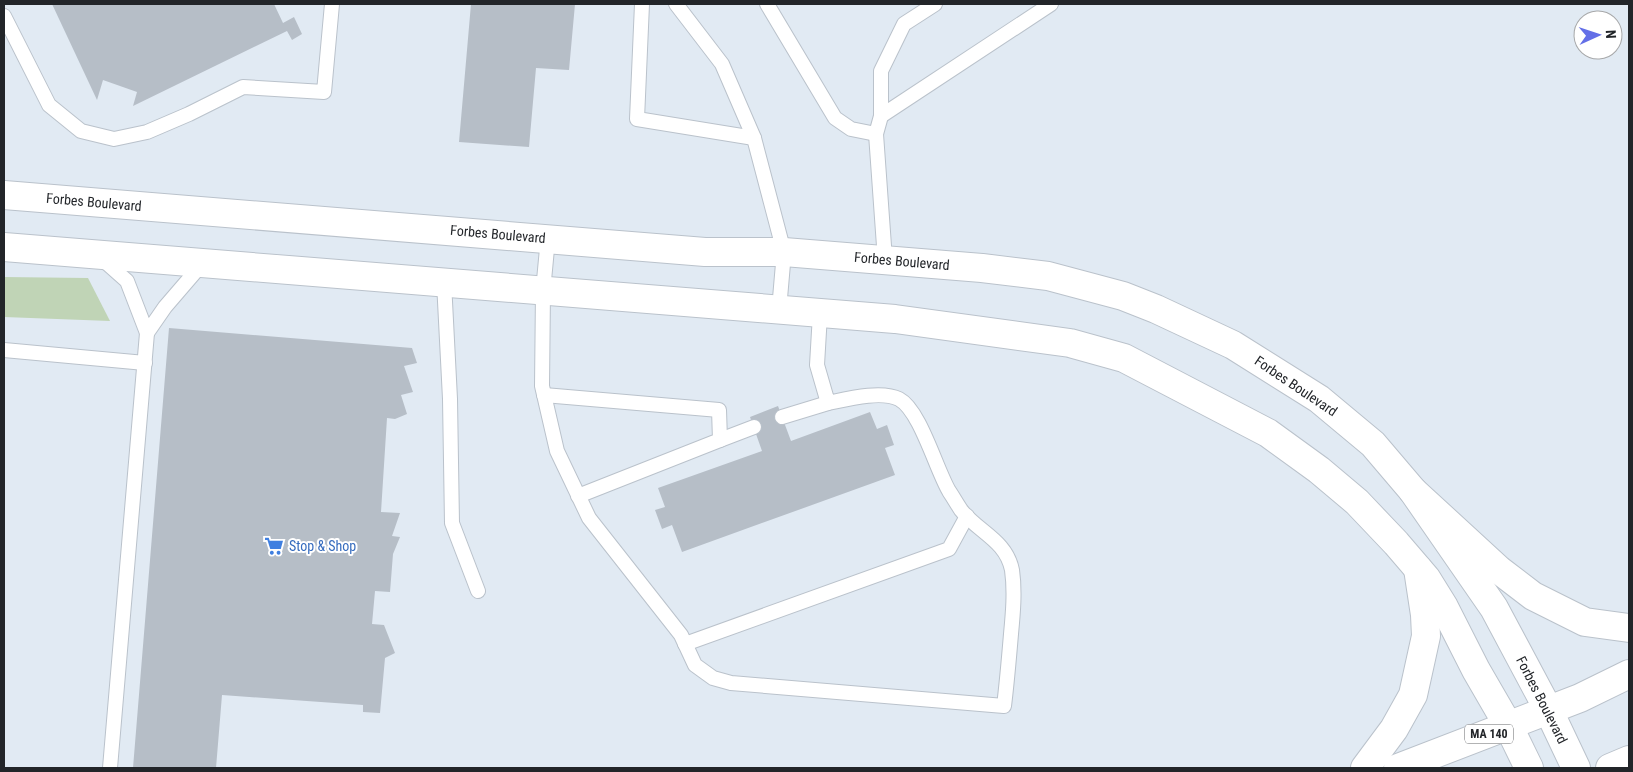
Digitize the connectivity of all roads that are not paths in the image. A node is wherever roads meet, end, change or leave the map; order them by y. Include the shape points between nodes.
1 (332, 4) edge
2 (642, 4) edge
3 (676, 4) edge
4 (766, 4) edge
5 (935, 4) edge
6 (1051, 4) edge
7 (4, 16) edge
8 (881, 116) junction
9 (876, 134) junction
10 (754, 138) junction
11 (4, 195) edge
12 (548, 238) junction
13 (4, 247) edge
14 (784, 252) junction
15 (97, 255) junction
16 (885, 260) junction
17 (202, 264) junction
18 (444, 282) junction
19 (544, 291) junction
20 (779, 310) junction
21 (820, 314) junction
22 (147, 332) junction
23 (4, 350) edge
24 (145, 363) junction
25 (544, 395) junction
26 (828, 403) junction
27 (782, 417) dead end
28 (754, 427) dead end
29 (720, 440) junction
30 (1412, 491) junction
31 (578, 496) junction
32 (967, 516) junction
33 (1418, 569) junction
34 (478, 591) dead end
35 (1629, 628) edge
36 (685, 644) junction
37 (1629, 674) edge
38 (1549, 711) junction
39 (1509, 727) junction
40 (1629, 760) edge
41 (110, 768) edge
42 (1365, 768) edge
43 (1398, 768) edge
44 (1529, 768) edge
45 (1576, 768) edge
46 (1610, 768) edge

1 - 7 lane via 324,92 242,87 147,132 114,139 81,131 49,105
2 - 10 lane via 637,118
3 - 10 lane via 722,64
4 - 9 lane via 835,118 851,129
5 - 8 lane via 904,24 881,71
6 - 8 lane
8 - 9 lane
9 - 16 lane
10 - 14 lane
11 - 12 main road, Forbes Boulevard
12 - 14 main road, Forbes Boulevard via 705,252
12 - 19 lane
13 - 15 main road
14 - 16 main road, Forbes Boulevard
14 - 20 lane
15 - 17 main road
15 - 22 lane via 127,281
16 - 30 main road, Forbes Boulevard via 1048,276 1123,296 1156,309 1233,345 1319,399 1373,444
17 - 18 main road
17 - 22 lane
18 - 19 main road
18 - 34 lane via 452,523
19 - 20 main road
19 - 25 lane
20 - 21 main road
21 - 26 lane via 817,365
21 - 33 main road via 895,319 1070,343 1124,358 1275,439 1319,470 1357,502
22 - 24 lane
23 - 24 lane
24 - 41 lane
25 - 29 lane via 719,410
25 - 31 lane via 557,451
26 - 27 lane
26 - 32 lane via 890,396 908,405 946,484
28 - 29 lane
29 - 31 lane
30 - 35 main road via 1499,570 1533,596 1586,622
30 - 38 main road, Forbes Boulevard via 1494,608
31 - 36 lane via 589,518
32 - 36 lane via 949,549
32 - 36 lane via 1000,545 1012,568 1014,605 1004,706 730,683 713,678 695,664
33 - 39 main road via 1444,607
33 - 42 main road via 1426,636 1413,695 1394,729
37 - 38 main road, MA 140
38 - 39 main road, MA 140
38 - 45 main road, Forbes Boulevard
39 - 43 main road, MA 140
39 - 44 main road
40 - 46 main road

